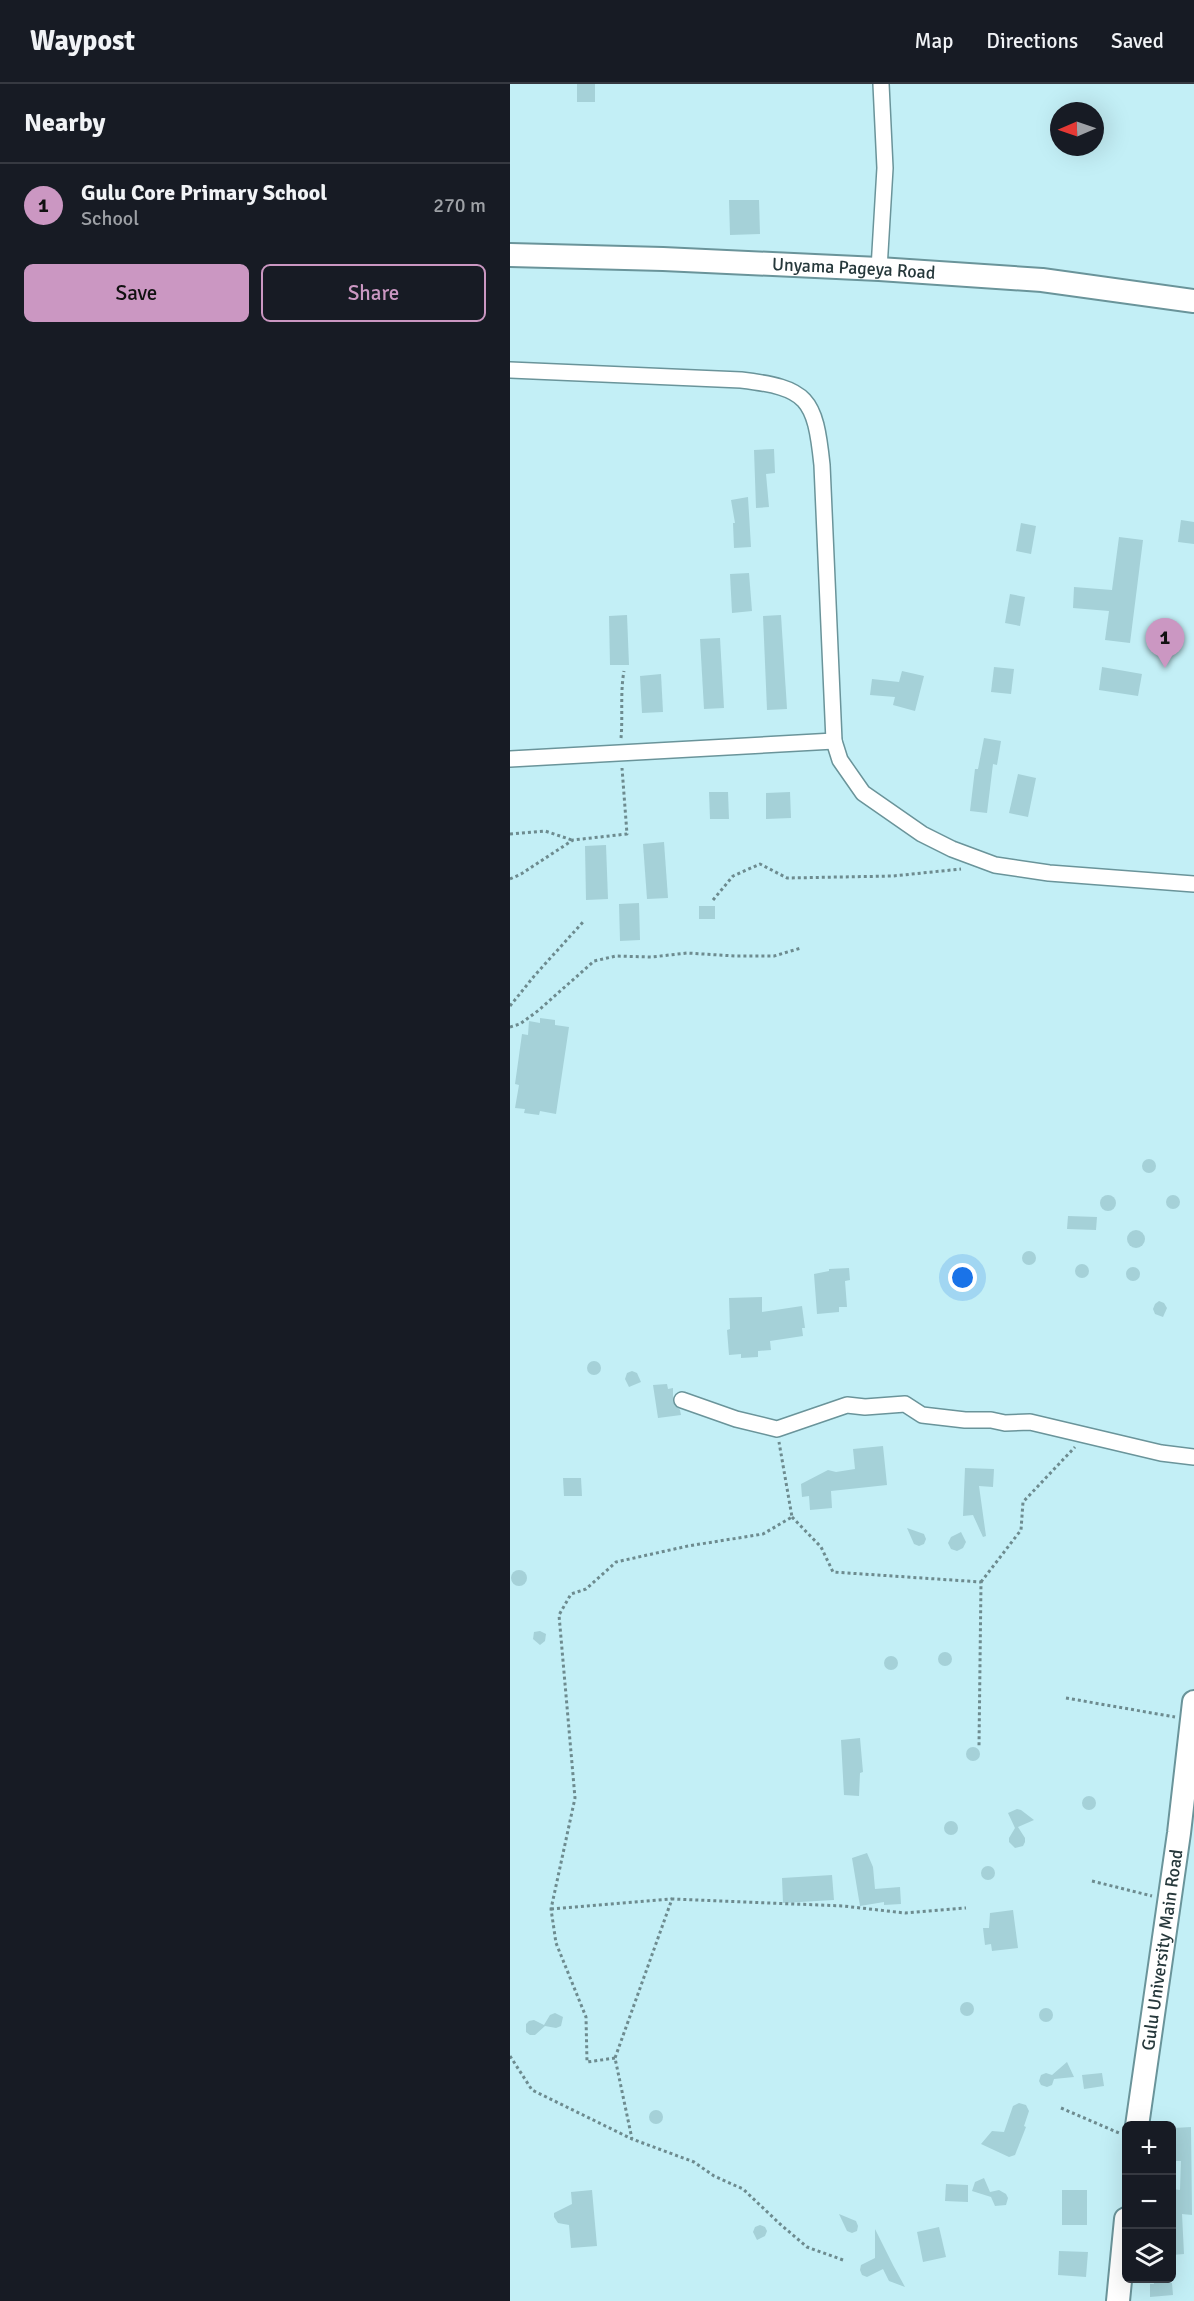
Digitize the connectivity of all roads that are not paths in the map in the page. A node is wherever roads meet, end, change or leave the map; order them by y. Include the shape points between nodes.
1 (881, 84) edge
2 (510, 255) edge
3 (879, 269) junction
4 (1194, 302) edge
5 (510, 370) edge
6 (834, 741) junction
7 (510, 759) edge
8 (1194, 884) edge
9 (682, 1400) dead end
10 (1194, 1457) edge
11 (1193, 1711) edge
12 (1138, 2121) edge
13 (1125, 2229) edge
14 (1118, 2301) edge

1 - 3 street via 885,168
2 - 3 street, Unyama Pageya Road
3 - 4 street, Unyama Pageya Road via 1042,280
5 - 6 street via 741,380 775,384 798,393 808,404 818,430 822,465
6 - 7 street
6 - 8 street via 840,760 863,793 922,834 952,849 995,865 1049,873
9 - 10 street via 777,1429 847,1404 905,1404 922,1415 1030,1422
11 - 12 street, Gulu University Main Road
13 - 14 street

